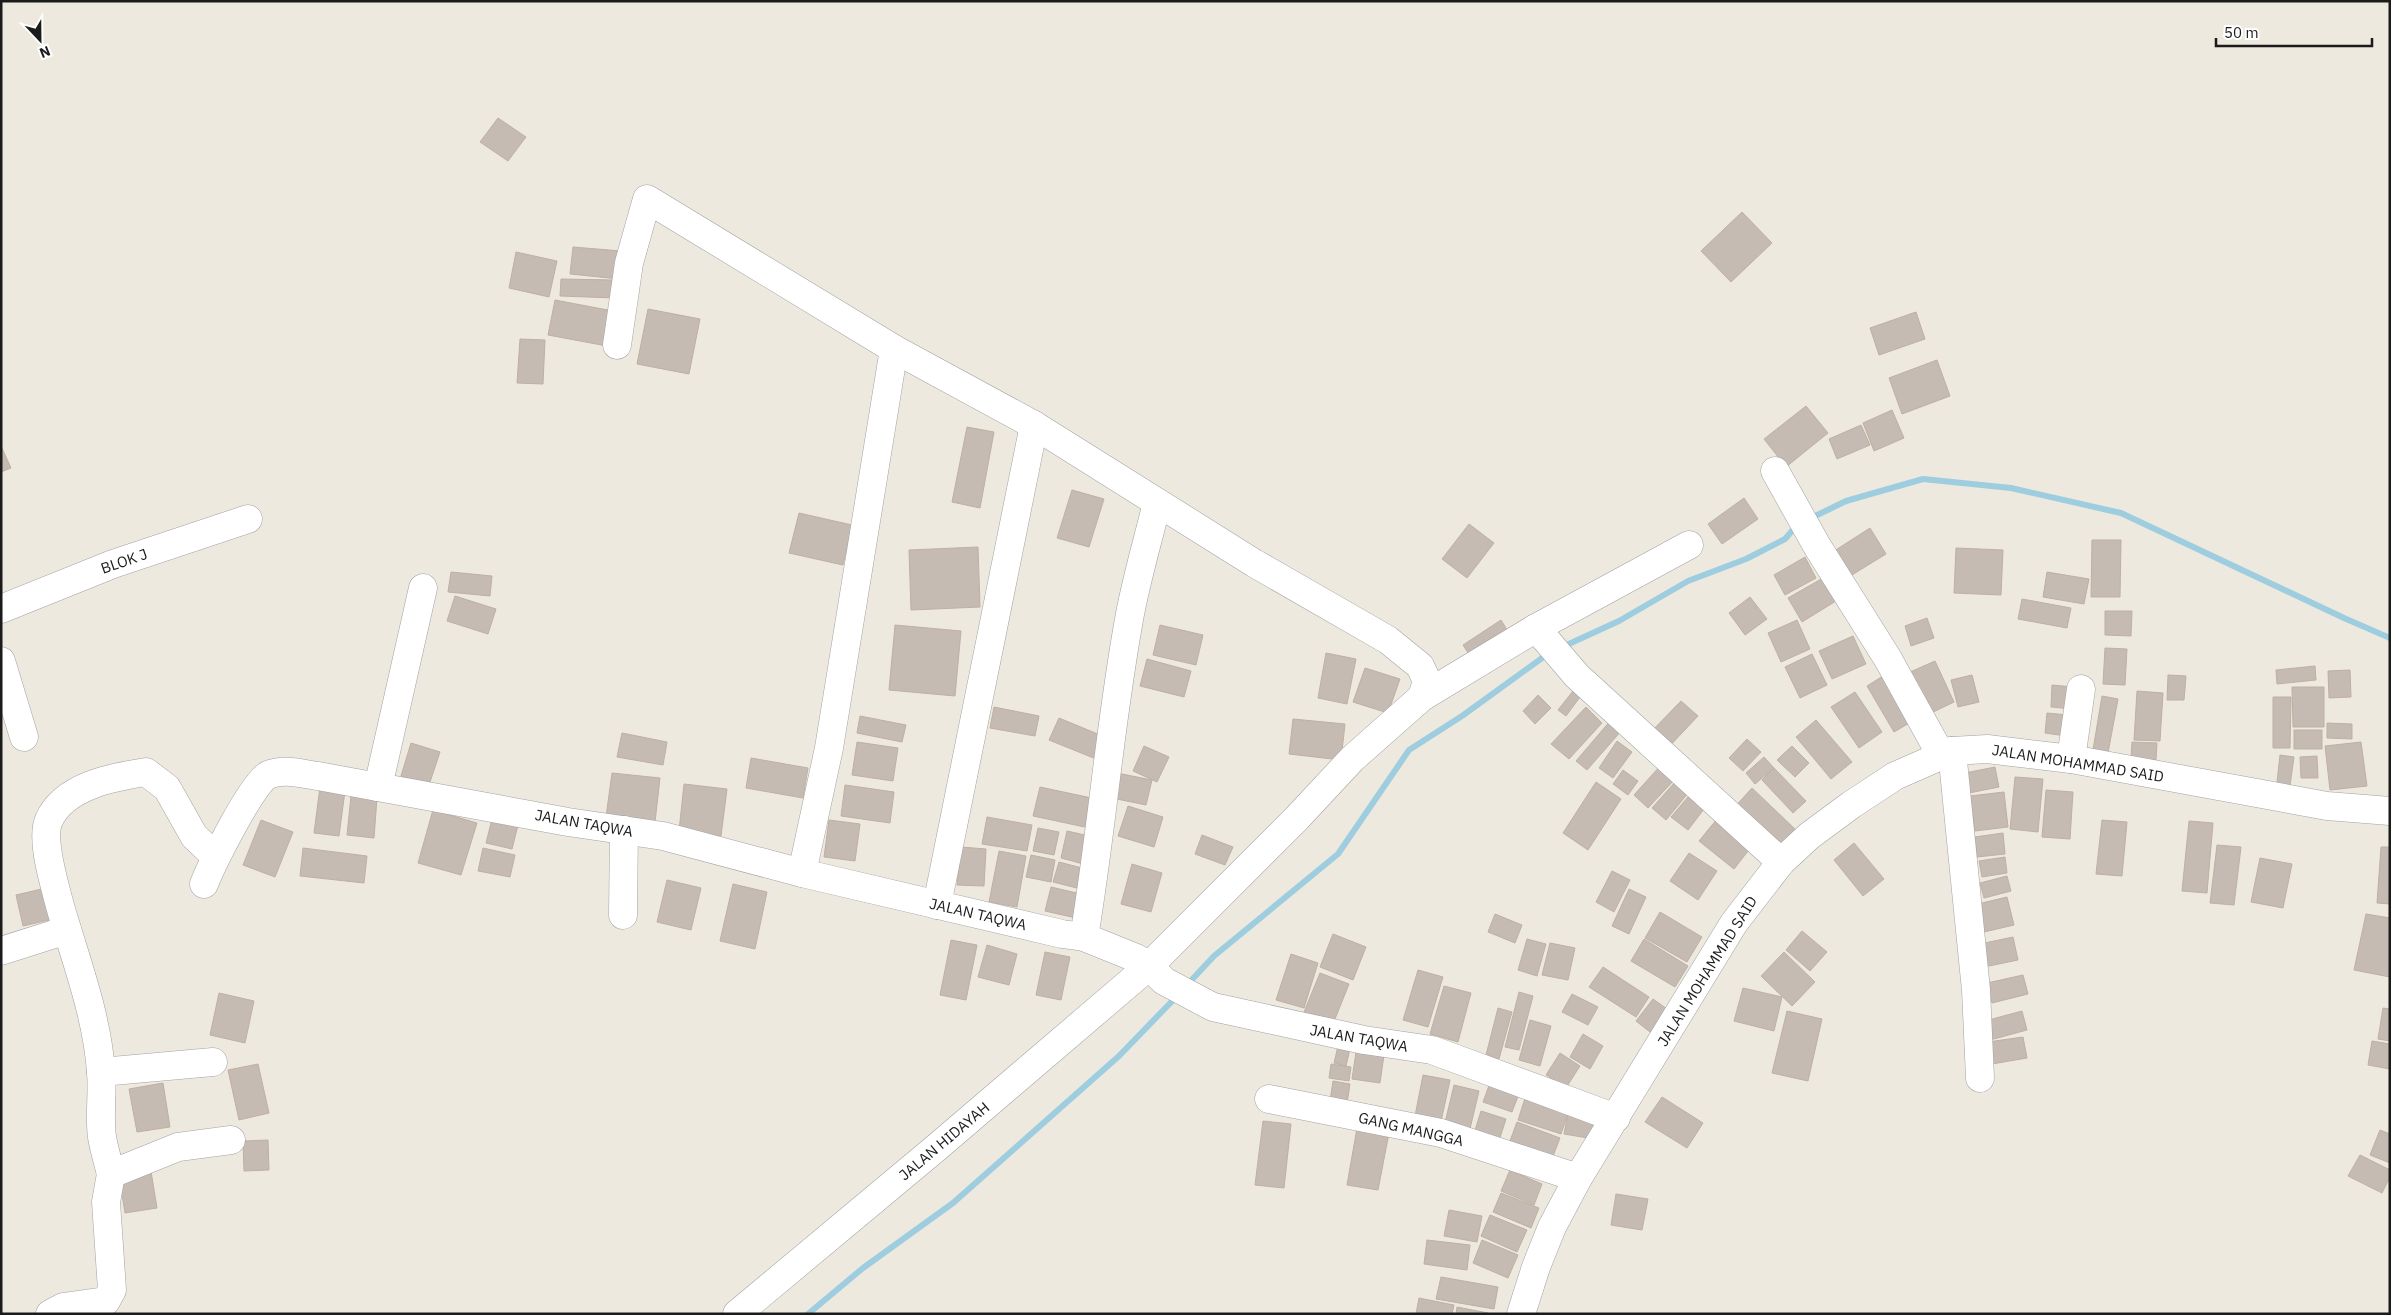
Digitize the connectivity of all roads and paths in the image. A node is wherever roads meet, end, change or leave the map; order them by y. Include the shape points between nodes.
1 (617, 345) dead end
2 (894, 349) junction
3 (1034, 425) junction
4 (1775, 471) dead end
5 (1158, 503) junction
6 (248, 519) dead end
7 (1688, 546) dead end
8 (423, 588) dead end
9 (1, 608) edge
10 (1541, 635) junction
11 (1, 661) edge
12 (2080, 689) dead end
13 (1422, 697) junction
14 (24, 737) dead end
15 (1946, 753) junction
16 (2071, 759) junction
17 (378, 787) junction
18 (2390, 811) edge
19 (624, 830) junction
20 (215, 856) junction
21 (1780, 862) junction
22 (802, 873) junction
23 (204, 884) dead end
24 (937, 905) junction
25 (623, 915) dead end
26 (67, 930) junction
27 (1084, 937) junction
28 (1, 951) edge
29 (1156, 973) junction
30 (213, 1062) dead end
31 (101, 1072) junction
32 (1980, 1078) dead end
33 (1269, 1099) dead end
34 (1616, 1118) junction
35 (231, 1140) dead end
36 (110, 1174) junction
37 (1578, 1178) junction
38 (50, 1314) edge
39 (737, 1314) edge
40 (1521, 1314) edge

1 - 2 street via 629,263 647,199
2 - 3 street
2 - 22 street via 829,748
3 - 5 street
3 - 24 street
4 - 15 street via 1817,546
5 - 13 street via 1388,640 1420,666 1427,681
5 - 27 street via 1126,641
6 - 9 street, BLOK J via 113,564
7 - 10 street, JALAN HIDAYAH
8 - 17 street
10 - 13 street, JALAN HIDAYAH
10 - 21 street via 1577,676
11 - 14 street
12 - 16 street
13 - 29 street, JALAN HIDAYAH via 1352,759
15 - 16 street, JALAN MOHAMMAD SAID via 1987,748
15 - 21 street, JALAN MOHAMMAD SAID via 1895,776 1809,836
15 - 32 street via 1976,990
16 - 18 street, JALAN MOHAMMAD SAID via 2327,806
17 - 19 street, JALAN TAQWA
17 - 20 street, JALAN TAQWA via 284,771 268,775 252,792
19 - 22 street, JALAN TAQWA via 663,836
19 - 25 street
20 - 23 street, JALAN TAQWA
20 - 26 street via 194,836 167,788 146,772 120,776 75,792 56,805 47,823 48,854
21 - 34 street, JALAN MOHAMMAD SAID via 1734,923
22 - 24 street, JALAN TAQWA
24 - 27 street, JALAN TAQWA
26 - 28 street
26 - 31 street via 94,1023
27 - 29 street, JALAN TAQWA via 1136,958
29 - 34 street, JALAN TAQWA via 1213,1007 1364,1040 1432,1050
29 - 39 street, JALAN HIDAYAH via 936,1148
30 - 31 street
31 - 36 street via 102,1136
33 - 37 street, GANG MANGGA via 1441,1133
34 - 37 street, JALAN MOHAMMAD SAID
35 - 36 street via 178,1147
36 - 38 street via 106,1202 112,1290 106,1301 63,1307
37 - 40 street, JALAN MOHAMMAD SAID via 1552,1227

